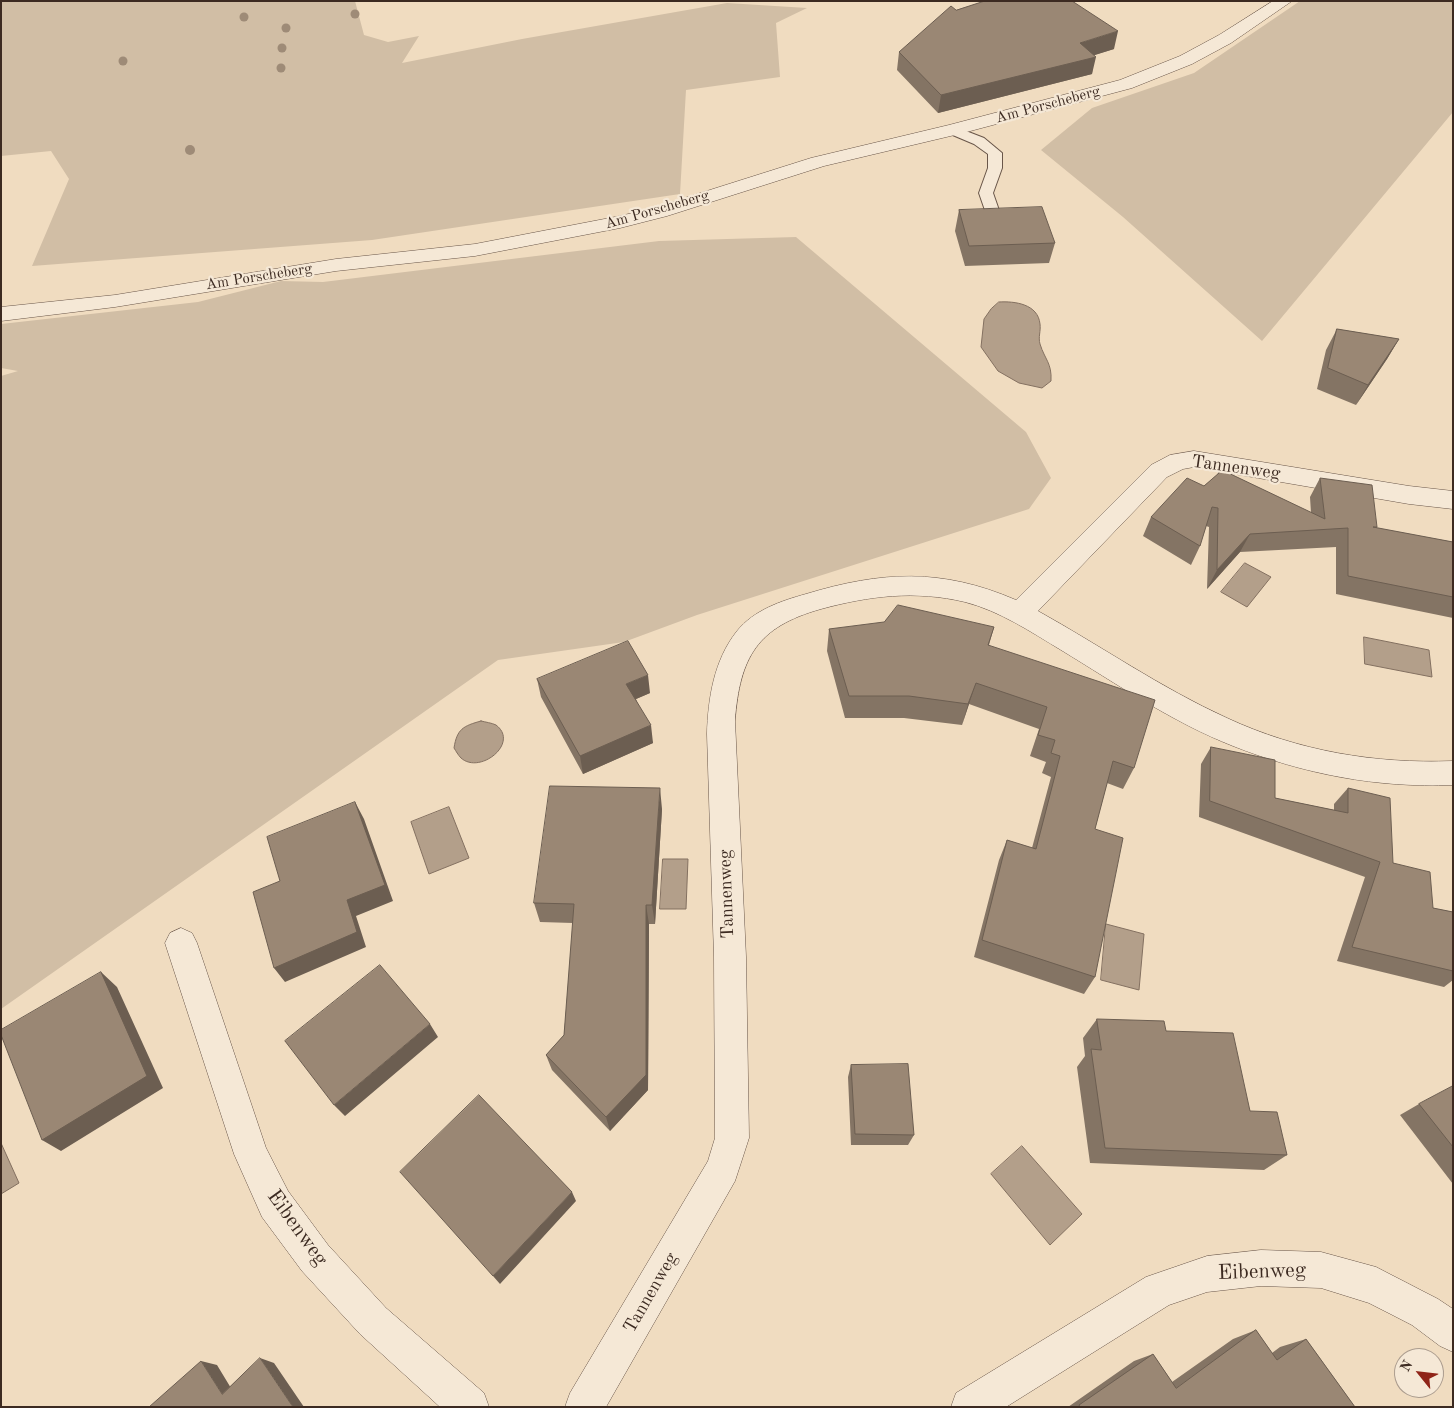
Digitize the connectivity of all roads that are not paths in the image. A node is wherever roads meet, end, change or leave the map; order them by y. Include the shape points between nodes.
1 (1284, 1) edge
2 (953, 130) junction
3 (993, 216) edge
4 (1, 314) edge
5 (1453, 500) edge
6 (1020, 613) junction
7 (1453, 773) edge
8 (181, 943) dead end
9 (1453, 1333) edge
10 (470, 1407) edge
11 (584, 1407) edge
12 (970, 1407) edge

1 - 2 street, Am Porscheberg via 1225,39 1156,73 1062,103
2 - 3 lane via 979,141 995,153 996,168 986,194
2 - 4 street, Am Porscheberg via 818,162 644,216 517,244 318,268 115,301
5 - 6 street, Tannenweg via 1409,496 1194,459 1178,461 1159,471
6 - 7 street, Tannenweg via 1205,722 1290,755 1391,774
6 - 11 street, Tannenweg via 956,590 893,585 851,592 768,618 746,636 734,656 720,724 729,912 732,1138 723,1169
8 - 10 street, Eibenweg via 251,1154 275,1204 315,1258 373,1321
9 - 12 street, Eibenweg via 1426,1312 1376,1286 1321,1270 1261,1268 1207,1274 1158,1290

